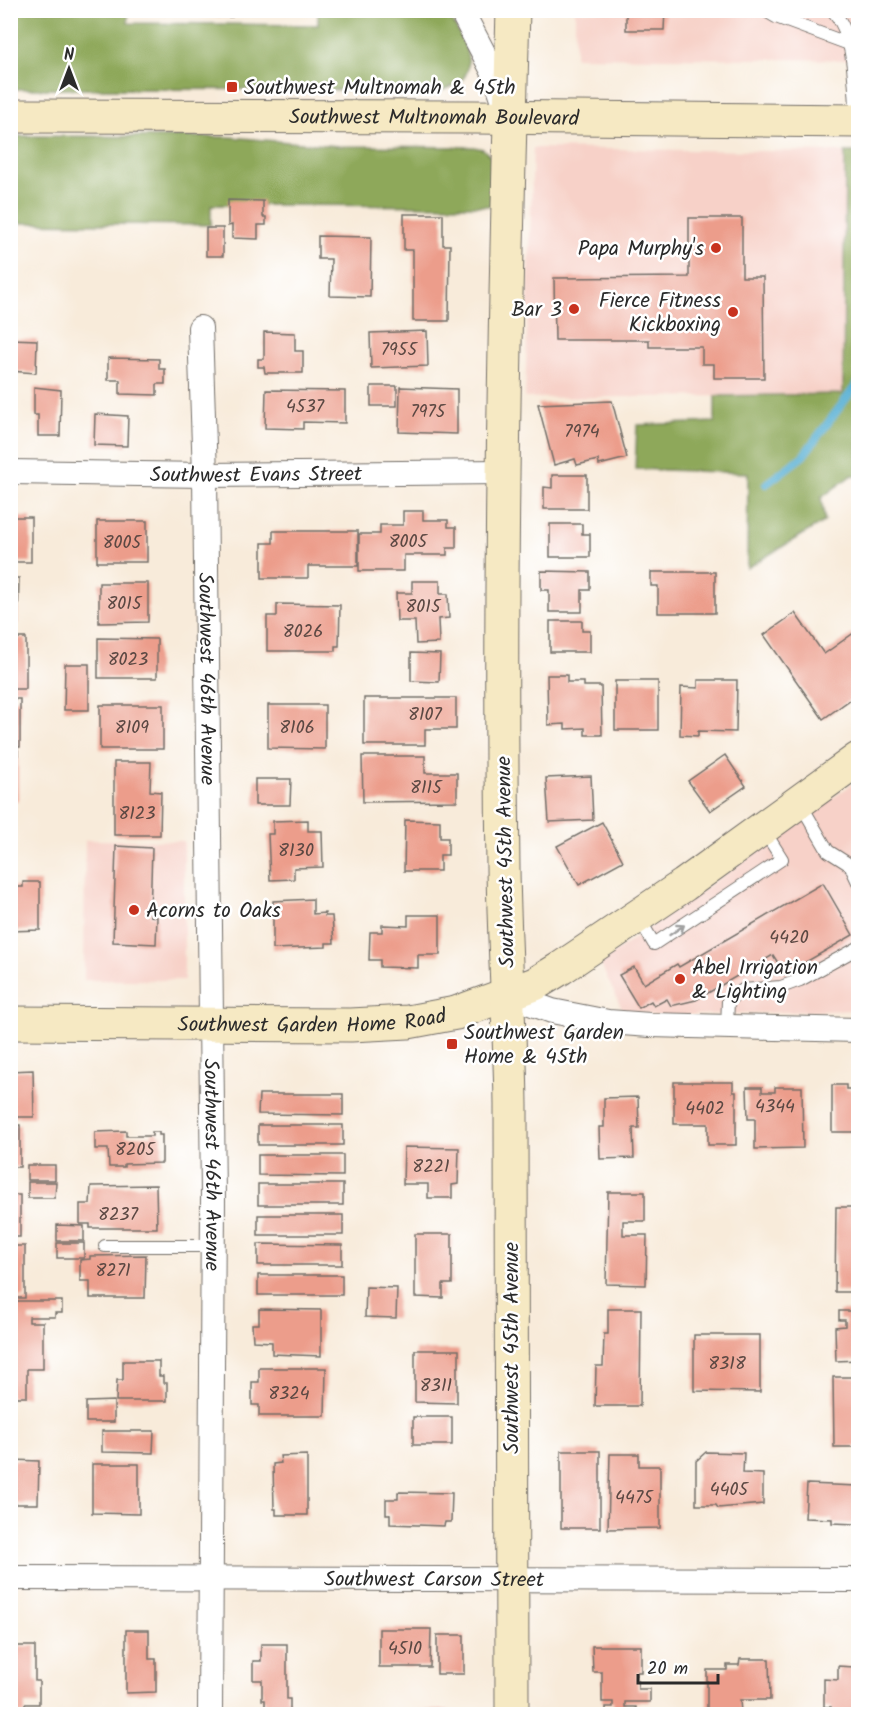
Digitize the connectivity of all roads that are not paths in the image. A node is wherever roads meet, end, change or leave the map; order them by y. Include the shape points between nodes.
1 (461, 10) edge
2 (513, 10) edge
3 (764, 10) edge
4 (832, 10) edge
5 (849, 44) junction
6 (10, 116) edge
7 (510, 118) junction
8 (858, 121) edge
9 (200, 328) dead end
10 (10, 472) edge
11 (502, 472) junction
12 (205, 475) junction
13 (858, 759) edge
14 (800, 802) junction
15 (858, 882) edge
16 (858, 948) edge
17 (508, 995) junction
18 (10, 1023) edge
19 (211, 1024) junction
20 (727, 1027) junction
21 (858, 1030) edge
22 (105, 1246) dead end
23 (214, 1246) junction
24 (10, 1578) edge
25 (212, 1578) junction
26 (512, 1580) junction
27 (858, 1580) edge
28 (210, 1714) edge
29 (512, 1714) edge

1 - 7 street via 495,75
2 - 7 street, Southwest 45th Avenue
3 - 5 lane
4 - 5 lane via 842,23
5 - 8 lane
6 - 7 street, Southwest Multnomah Boulevard
7 - 8 street, Southwest Multnomah Boulevard
7 - 11 street, Southwest 45th Avenue
9 - 12 street, Southwest 46th Avenue
10 - 12 street, Southwest Evans Street
11 - 12 street, Southwest Evans Street
11 - 17 street, Southwest 45th Avenue via 503,870
12 - 19 street, Southwest 46th Avenue
13 - 14 street, Southwest Garden Home Road
14 - 15 lane via 828,851 850,865
14 - 17 street, Southwest Garden Home Road via 561,968
16 - 20 lane via 781,987 743,990 728,1000
17 - 19 street, Southwest Garden Home Road via 456,1013 408,1022
17 - 20 street via 584,1018
17 - 26 street, Southwest 45th Avenue
18 - 19 street, Southwest Garden Home Road
19 - 23 street, Southwest 46th Avenue
20 - 21 street
22 - 23 lane
23 - 25 street, Southwest 46th Avenue
24 - 25 street, Southwest Carson Street
25 - 26 street, Southwest Carson Street
25 - 28 street, Southwest 46th Avenue
26 - 27 street, Southwest Carson Street
26 - 29 street, Southwest 45th Avenue

